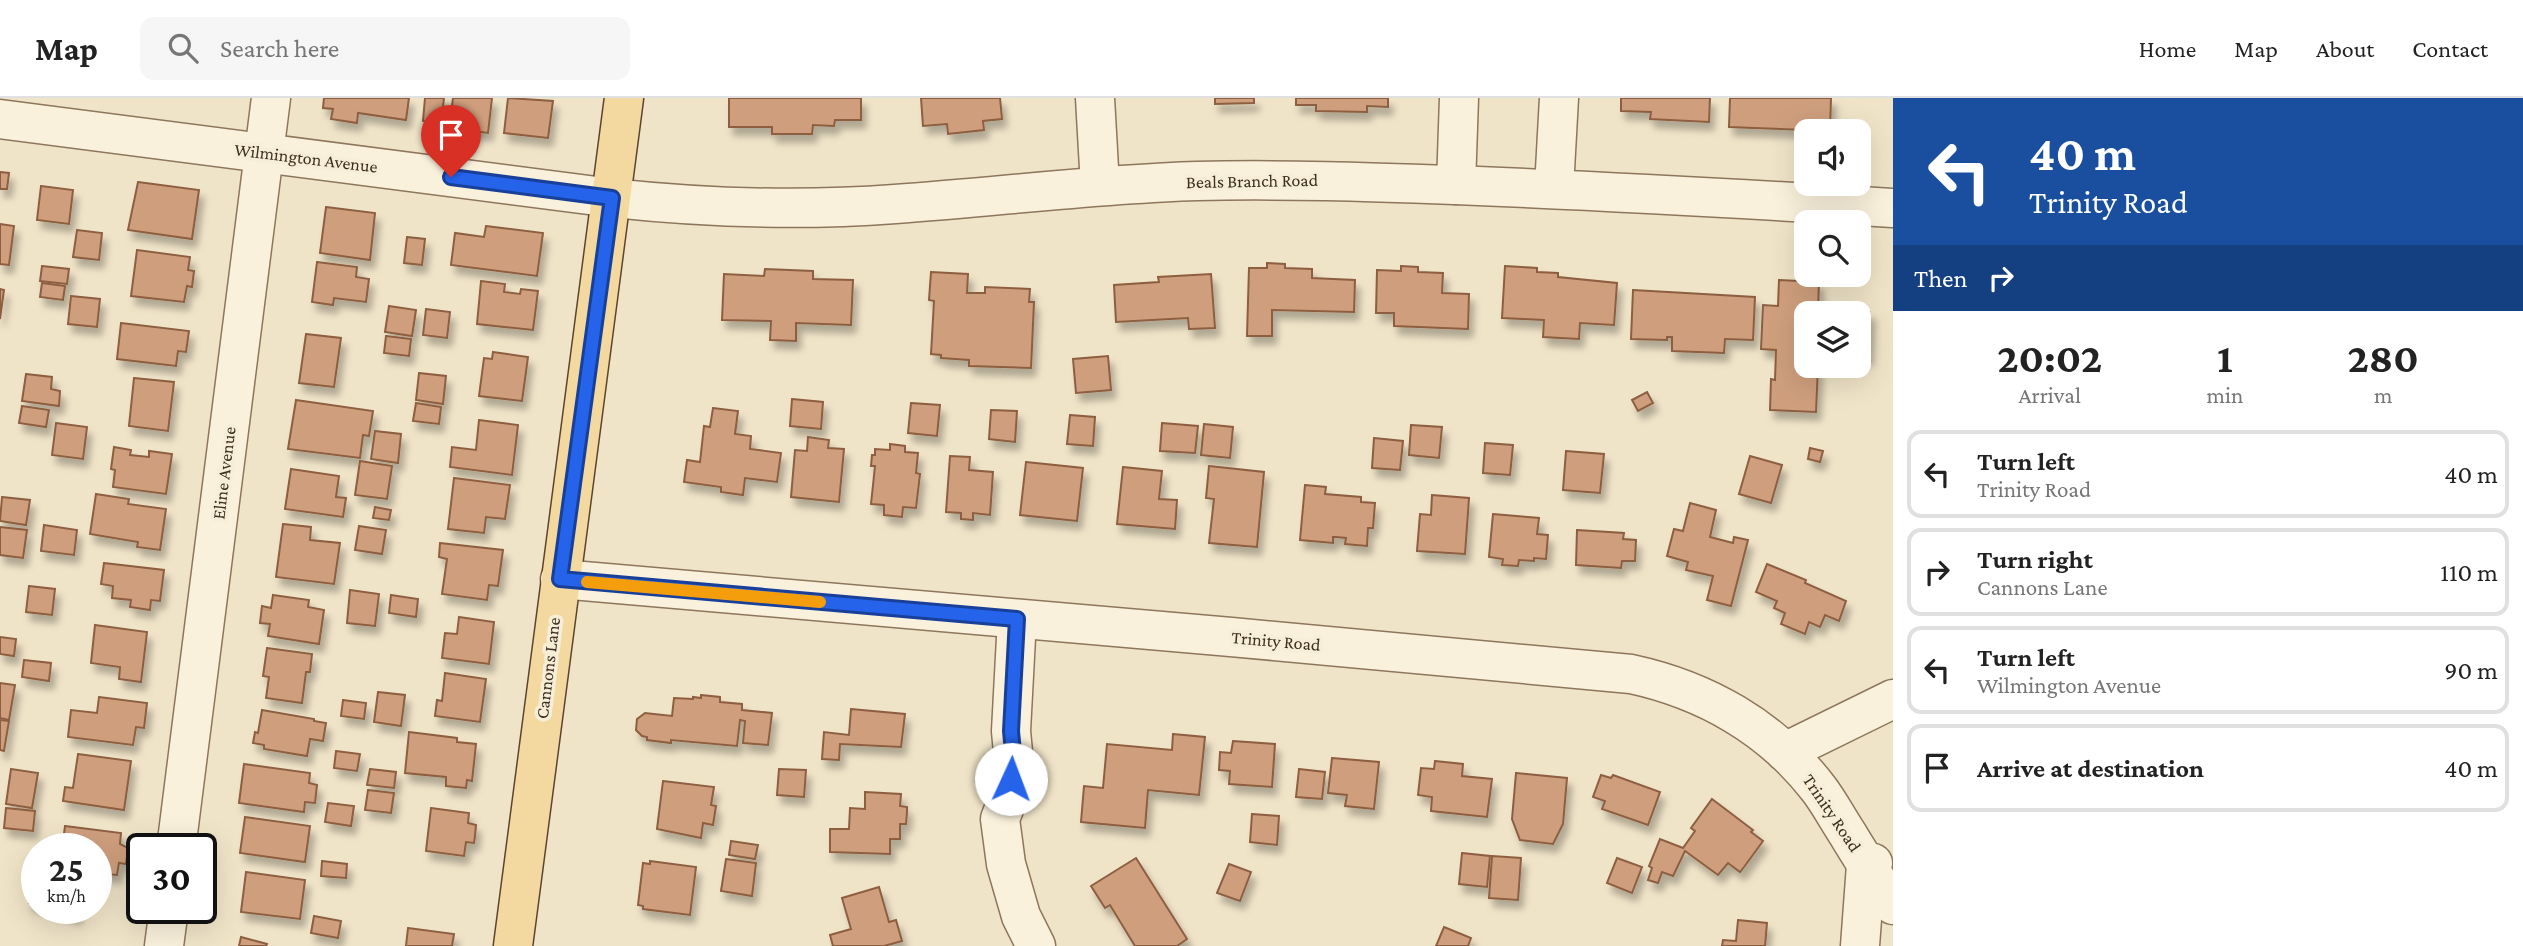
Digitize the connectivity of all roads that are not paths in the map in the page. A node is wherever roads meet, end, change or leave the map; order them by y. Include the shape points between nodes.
1 (271, 98) edge
2 (624, 98) edge
3 (1095, 98) edge
4 (1459, 98) edge
5 (1559, 98) edge
6 (0, 119) edge
7 (265, 153) junction
8 (1100, 186) junction
9 (1456, 186) junction
10 (1554, 188) junction
11 (1893, 196) edge
12 (612, 198) junction
13 (1893, 208) edge
14 (560, 579) junction
15 (1017, 619) junction
16 (1893, 699) edge
17 (1785, 752) junction
18 (178, 833) edge
19 (1879, 864) edge
20 (1893, 905) edge
21 (167, 924) edge
22 (164, 946) edge
23 (513, 946) edge
24 (1035, 946) edge
25 (1860, 946) edge

1 - 7 street, Eline Avenue
2 - 12 main road, Cannons Lane
3 - 8 street
4 - 9 street
5 - 10 street
6 - 7 street, Wilmington Avenue
7 - 12 street, Wilmington Avenue
7 - 18 street, Eline Avenue
8 - 9 street, Beals Branch Road via 1329,180
8 - 12 street, Beals Branch Road via 891,204 758,208
9 - 10 street, Beals Branch Road
10 - 13 street, Beals Branch Road
11 - 13 street
12 - 14 main road, Cannons Lane
14 - 15 street, Trinity Road
14 - 23 main road, Cannons Lane
15 - 17 street, Trinity Road via 1631,674 1718,704
15 - 24 street via 1011,731 1014,763 1000,820 1006,864
16 - 17 street
17 - 19 street, Trinity Road
19 - 20 street, Trinity Road
19 - 25 street
21 - 22 street

